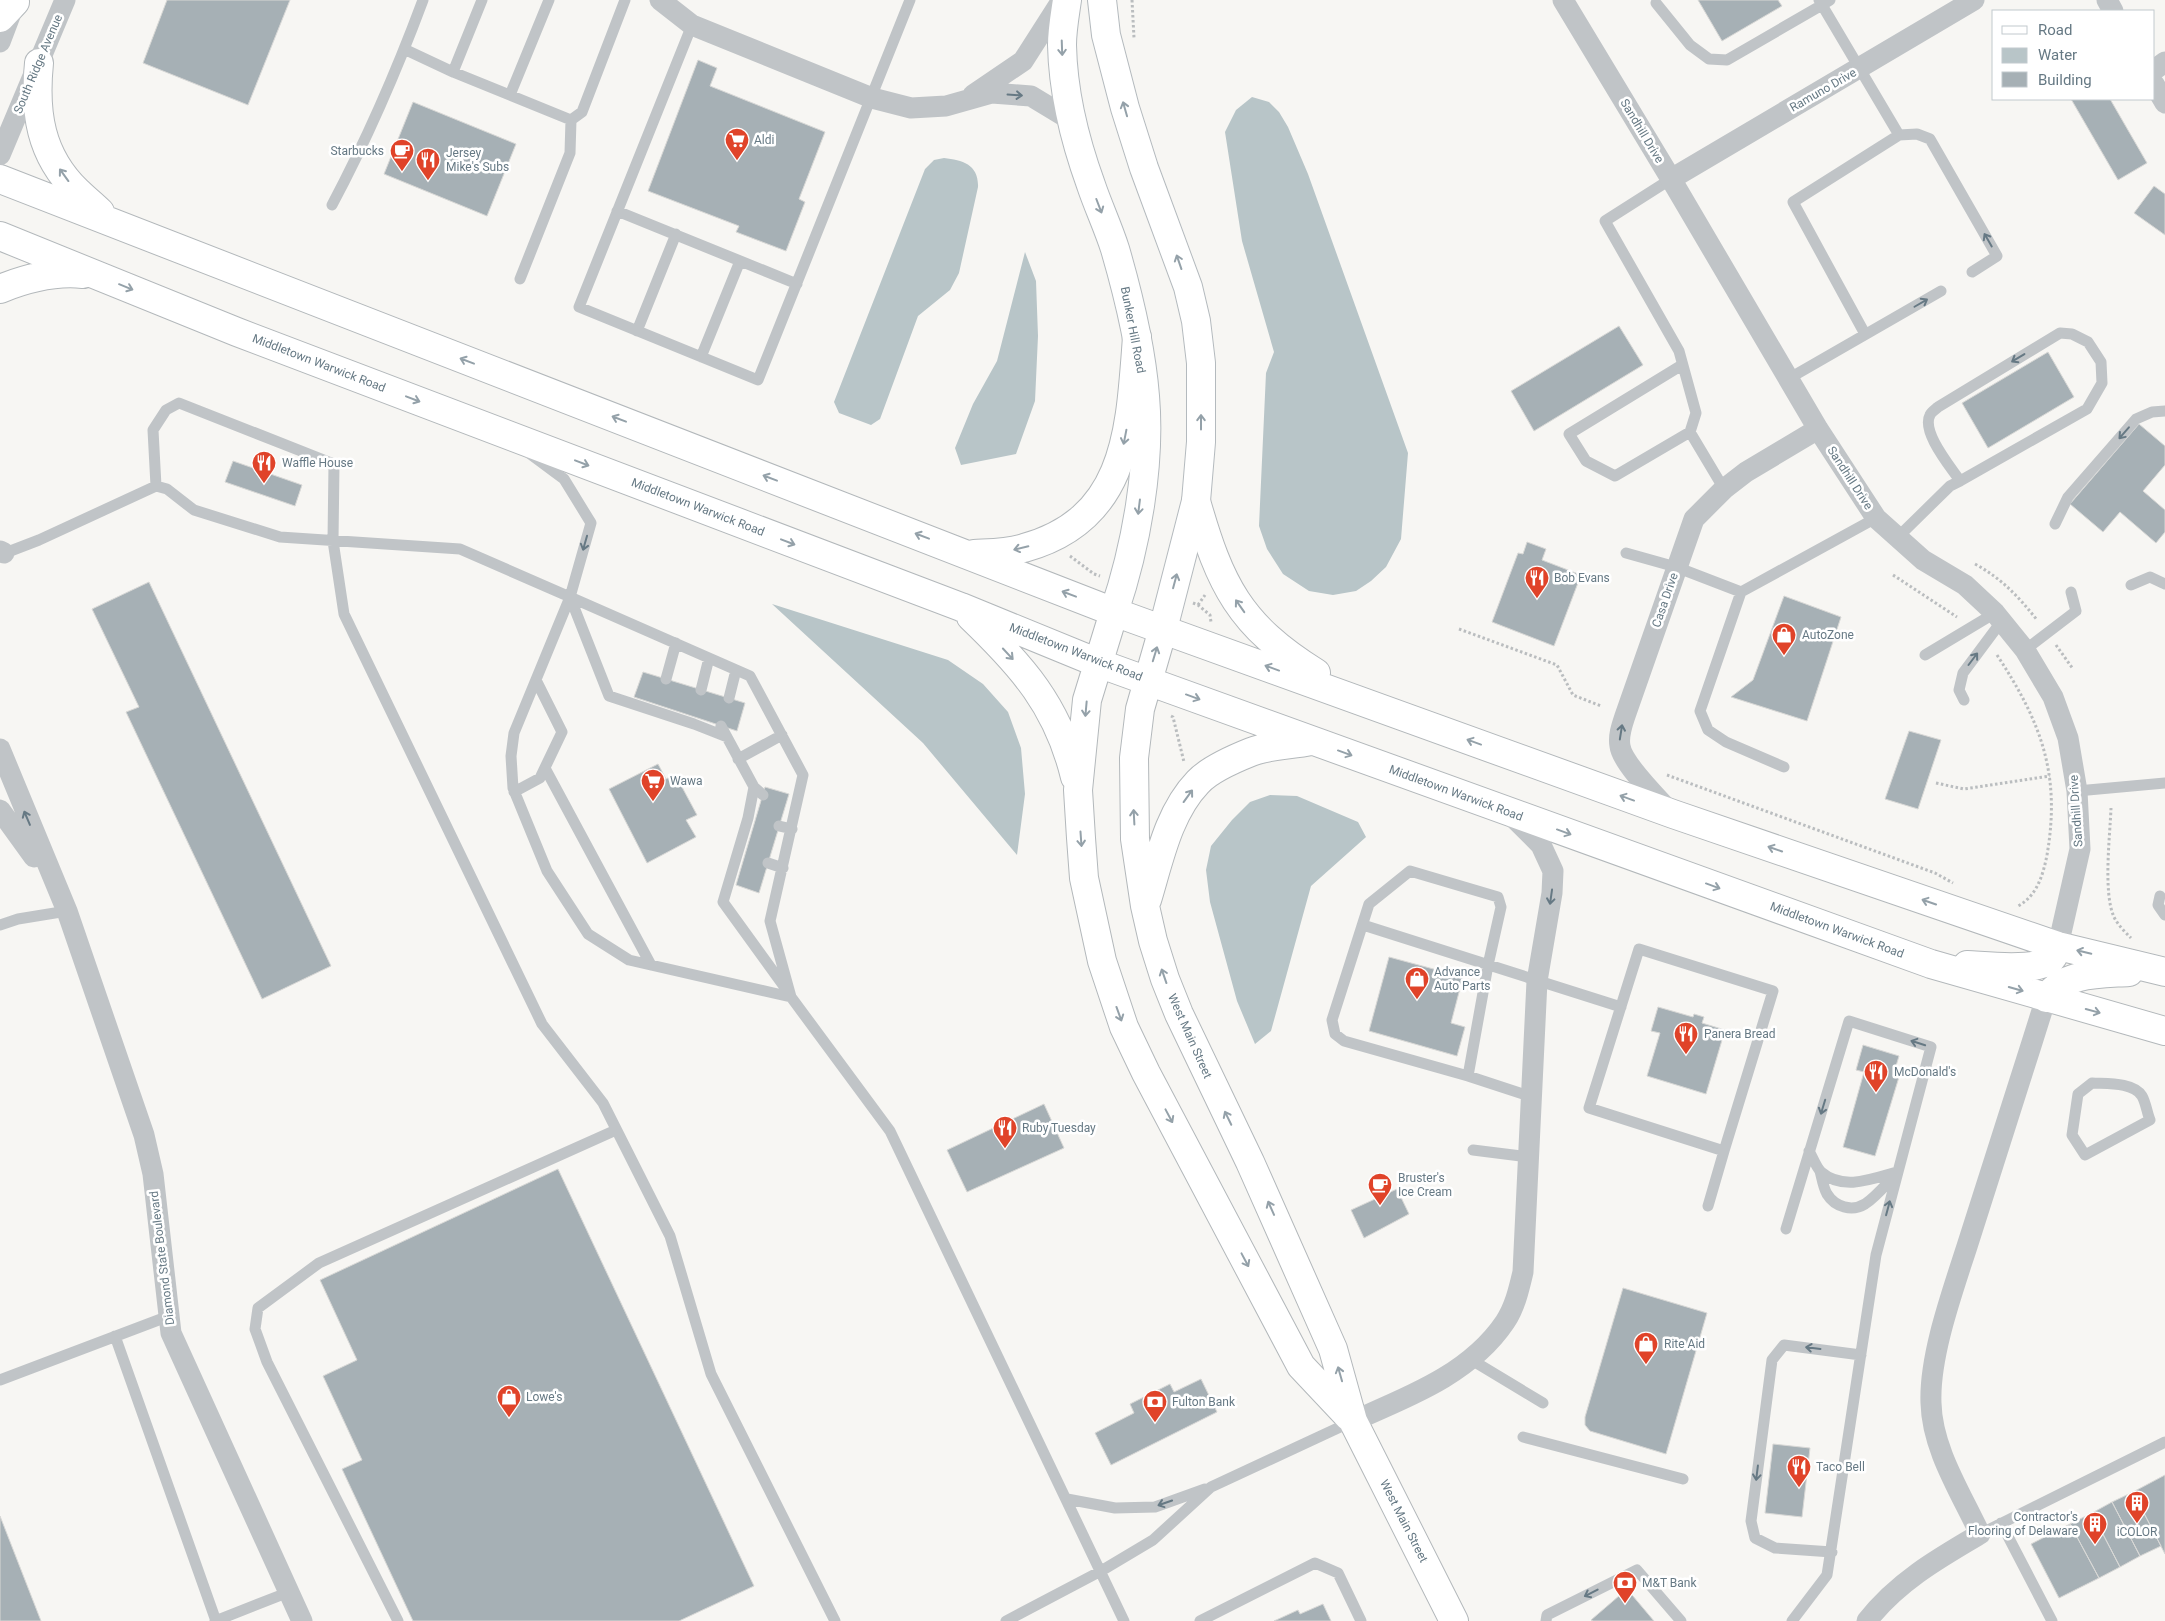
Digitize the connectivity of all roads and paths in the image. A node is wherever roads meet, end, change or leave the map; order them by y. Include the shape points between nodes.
1 (65, 0) edge
2 (423, 0) edge
3 (482, 0) edge
4 (548, 0) edge
5 (625, 0) edge
6 (660, 0) edge
7 (910, 0) edge
8 (1062, 0) edge
9 (1067, 0) edge
10 (1102, 0) edge
11 (1132, 0) edge
12 (1563, 0) edge
13 (1974, 0) edge
14 (1824, 2) edge
15 (1656, 3) dead end
16 (10, 7) edge
17 (692, 25) junction
18 (1134, 38) dead end
19 (0, 42) edge
20 (404, 49) junction
21 (39, 63) junction
22 (1860, 68) junction
23 (453, 72) junction
24 (2155, 86) edge
25 (510, 95) junction
26 (872, 98) junction
27 (967, 100) junction
28 (2165, 103) edge
29 (571, 120) junction
30 (1074, 122) junction
31 (1899, 135) junction
32 (0, 155) edge
33 (0, 179) edge
34 (1671, 179) junction
35 (332, 205) dead end
36 (617, 211) junction
37 (110, 222) junction
38 (676, 234) junction
39 (0, 236) edge
40 (740, 261) junction
41 (1972, 272) dead end
42 (102, 277) junction
43 (520, 279) dead end
44 (797, 284) junction
45 (0, 289) edge
46 (1941, 291) dead end
47 (637, 331) junction
48 (1865, 334) junction
49 (1137, 337) junction
50 (701, 357) junction
51 (1682, 365) junction
52 (1788, 379) junction
53 (2165, 410) edge
54 (1818, 429) junction
55 (499, 431) junction
56 (1690, 432) junction
57 (1960, 481) junction
58 (156, 486) junction
59 (1724, 489) junction
60 (1196, 501) junction
61 (1876, 518) junction
62 (2055, 524) dead end
63 (1897, 538) junction
64 (333, 541) junction
65 (1, 553) edge
66 (1626, 553) dead end
67 (967, 554) junction
68 (1067, 554) dead end
69 (1975, 564) dead end
70 (1676, 567) junction
71 (1893, 575) dead end
72 (1103, 576) dead end
73 (2165, 584) edge
74 (2131, 586) dead end
75 (1741, 592) junction
76 (2071, 592) dead end
77 (570, 597) junction
78 (1190, 602) dead end
79 (961, 607) junction
80 (1114, 612) junction
81 (1998, 617) junction
82 (1211, 625) dead end
83 (1973, 626) junction
84 (1163, 629) junction
85 (1459, 629) dead end
86 (2047, 634) junction
87 (1987, 640) junction
88 (676, 643) junction
89 (2025, 650) junction
90 (1925, 655) dead end
91 (709, 658) junction
92 (1098, 662) junction
93 (2073, 669) dead end
94 (736, 670) junction
95 (666, 679) dead end
96 (536, 680) junction
97 (1147, 680) junction
98 (701, 690) dead end
99 (728, 698) dead end
100 (1359, 700) junction
101 (1964, 700) dead end
102 (1601, 706) dead end
103 (1167, 714) dead end
104 (721, 726) dead end
105 (782, 735) junction
106 (727, 737) junction
107 (1313, 741) junction
108 (0, 749) edge
109 (738, 759) junction
110 (1185, 766) dead end
111 (1784, 767) dead end
112 (545, 768) junction
113 (1664, 774) dead end
114 (2050, 776) junction
115 (2165, 782) edge
116 (1936, 783) dead end
117 (754, 787) junction
118 (1078, 790) junction
119 (2077, 791) junction
120 (514, 792) junction
121 (763, 795) dead end
122 (786, 803) dead end
123 (797, 807) junction
124 (2111, 808) dead end
125 (0, 810) edge
126 (1508, 812) junction
127 (1672, 814) junction
128 (779, 826) dead end
129 (792, 829) junction
130 (768, 862) dead end
131 (782, 868) junction
132 (1958, 885) dead end
133 (2160, 896) dead end
134 (1145, 906) junction
135 (2012, 908) dead end
136 (67, 911) junction
137 (2165, 915) edge
138 (1363, 925) junction
139 (0, 926) edge
140 (2134, 941) dead end
141 (2058, 946) junction
142 (1931, 964) junction
143 (651, 965) junction
144 (1488, 965) junction
145 (2163, 971) edge
146 (1536, 980) junction
147 (791, 997) junction
148 (2046, 998) junction
149 (1621, 1007) junction
150 (2165, 1031) edge
151 (1468, 1076) junction
152 (1532, 1097) junction
153 (616, 1130) junction
154 (2072, 1135) joint
155 (1473, 1150) dead end
156 (1724, 1150) junction
157 (1809, 1152) junction
158 (1529, 1157) junction
159 (1820, 1171) junction
160 (1898, 1172) junction
161 (1708, 1206) dead end
162 (1786, 1229) dead end
163 (169, 1316) junction
164 (115, 1336) junction
165 (1861, 1355) junction
166 (1470, 1359) junction
167 (0, 1380) edge
168 (1543, 1402) dead end
169 (1353, 1421) junction
170 (1523, 1437) dead end
171 (2165, 1442) edge
172 (1683, 1480) dead end
173 (1211, 1487) junction
174 (1067, 1499) junction
175 (2001, 1523) junction
176 (1980, 1534) junction
177 (1832, 1552) junction
178 (1101, 1571) junction
179 (289, 1592) junction
180 (216, 1621) edge
181 (302, 1621) edge
182 (398, 1621) edge
183 (835, 1621) edge
184 (1006, 1621) edge
185 (1124, 1621) edge
186 (1200, 1621) edge
187 (1361, 1621) edge
188 (1454, 1621) edge
189 (1546, 1621) edge
190 (1680, 1621) edge
191 (1792, 1621) edge
192 (1867, 1621) edge
193 (2052, 1621) edge

1 - 21 street, South Ridge Avenue
2 - 20 lane
3 - 23 lane
4 - 25 lane
5 - 29 lane via 582,112
6 - 17 street
7 - 26 lane
8 - 27 street via 1023,62
9 -> 30 main road, Bunker Hill Road via 1062,43 1065,83
60 -> 10 main road via 1201,422 1201,363 1196,321 1188,287 1125,108 1106,35
11 - 18 path
12 - 34 street, Sandhill Drive
13 - 22 street, Ramuno Drive
14 - 15 lane via 1727,60 1708,59 1690,46
14 - 22 lane
16 - 19 street
17 - 26 street
17 - 36 lane
20 - 23 lane
20 - 35 lane via 357,158
21 - 32 street, South Ridge Avenue
37 -> 21 main road via 64,176 48,148 39,127 37,109
22 - 31 lane
22 - 34 street, Ramuno Drive
23 - 25 lane
24 - 28 street
25 - 29 lane
26 - 27 street via 911,108 946,106
26 - 44 lane
27 -> 30 street via 992,93 1031,96
29 - 43 lane via 570,153
30 -> 49 main road, Bunker Hill Road via 1090,184 1114,246
41 -> 31 lane via 1997,256 1930,138 1917,134
31 - 48 lane via 1794,202
33 - 37 main road
34 - 51 lane via 1604,221 1679,351
34 - 52 street, Sandhill Drive
36 - 38 lane
36 - 47 lane via 579,307
67 -> 37 main road
38 - 40 lane
38 - 47 lane
39 - 42 main road, Middletown Warwick Road
40 - 44 lane
40 - 50 lane
42 - 45 main road via 70,272 48,274
42 -> 55 main road, Middletown Warwick Road
44 - 50 lane via 758,380
48 -> 46 lane
47 - 50 lane
48 - 52 lane
49 -> 67 main road via 1125,443 1117,468 1099,502 1088,514 1041,542 1022,549
49 -> 80 main road, Bunker Hill Road via 1145,397 1146,445 1137,524
51 - 56 lane via 1696,413
51 - 56 lane via 1569,434 1586,461 1615,476
52 - 54 street, Sandhill Drive
53 -> 62 lane via 2136,420 2068,497
54 - 59 street, Casa Drive
54 - 61 street, Sandhill Drive
55 -> 77 lane via 564,479 591,523
55 -> 79 main road, Middletown Warwick Road
56 - 59 lane
57 -> 57 lane via 2087,409 2102,383 2101,362 2088,342 2072,334 2060,333 1938,407 1930,416 1928,426 1934,443
57 - 63 lane via 1950,486
58 - 64 lane via 167,488 194,510 280,537
58 - 64 lane via 153,430 166,410 179,402 334,464
58 - 65 lane via 40,540
59 - 70 street, Casa Drive via 1694,519
84 -> 60 main road
100 -> 60 main road via 1290,657 1242,610 1215,561
61 - 63 street, Sandhill Drive
61 - 75 lane
63 - 81 street, Sandhill Drive via 1922,560 1965,585
64 - 77 lane via 460,549
64 - 153 lane via 344,614 542,1024 602,1103
66 - 70 lane
80 -> 67 main road
68 - 72 path via 1094,574
69 - 86 path via 2005,584
70 - 75 lane
127 -> 70 street, Casa Drive via 1624,759 1620,746 1621,730
71 - 83 path
73 - 74 lane via 2150,577
75 - 111 lane via 1700,711 1708,730 1726,742
76 - 86 lane via 2076,611
77 - 88 lane
77 - 96 lane
77 - 106 lane via 609,696 694,721
78 - 82 path via 1210,615
79 - 92 main road, Middletown Warwick Road
79 -> 118 main road via 1022,669 1043,698 1070,757
80 - 84 main road
80 - 92 main road, Bunker Hill Road
81 - 83 lane
81 - 87 lane
81 - 89 street, Sandhill Drive
83 - 90 lane
97 -> 84 main road, West Main Street
100 -> 84 main road
85 - 102 path via 1557,665 1573,695
86 - 89 lane
86 - 93 path
101 -> 87 lane via 1959,690 1962,673
87 - 114 path via 2019,688 2037,728
88 - 91 lane
88 - 95 lane
89 - 119 street, Sandhill Drive via 2053,697 2068,738
91 - 94 lane
91 - 98 lane
92 - 97 main road, Middletown Warwick Road
92 -> 118 main road, West Main Street via 1087,700
94 - 99 lane
94 - 105 lane via 750,676
96 - 112 lane via 562,732
96 - 120 lane via 514,733 511,756
97 -> 107 main road, Middletown Warwick Road
134 -> 97 main road, West Main Street via 1136,839 1134,758
127 -> 100 main road
103 - 110 path via 1173,717
104 - 106 lane
105 - 109 lane
105 - 123 lane via 803,775
106 - 109 lane
107 -> 126 main road, Middletown Warwick Road
134 -> 107 main road via 1164,842 1180,807 1198,782 1252,751
136 -> 108 street, Diamond State Boulevard
109 - 117 lane
112 - 120 lane via 540,778
112 - 143 lane
113 - 132 path via 1935,873
114 - 116 path via 1964,789
114 - 135 path via 2052,825 2040,882 2030,897
115 - 119 lane
117 - 121 lane
117 - 147 lane via 752,819 722,902
118 -> 169 main road, West Main Street via 1084,878 1102,961 1124,1027 1301,1366
119 - 141 street, Sandhill Drive via 2080,849
120 - 143 lane via 547,871 588,934 629,960
122 - 123 lane
123 - 129 lane
124 - 140 path via 2111,903 2114,917
125 - 136 street, Diamond State Boulevard via 26,844
126 -> 142 main road, Middletown Warwick Road
126 -> 146 street via 1541,845 1553,871
141 -> 127 main road
128 - 129 lane
129 - 131 lane
130 - 131 lane
131 - 147 lane via 770,922
133 - 137 lane via 2158,906
169 -> 134 main road, West Main Street via 1333,1349 1250,1162 1179,1014 1153,941
136 - 139 lane via 18,919
136 - 163 street, Diamond State Boulevard via 144,1135 153,1174
138 - 144 lane
138 - 144 lane via 1369,904 1410,871 1498,897 1501,907
138 - 151 lane via 1332,1020 1335,1034 1344,1041
141 - 142 main road via 2052,958 2022,966
145 -> 141 main road
142 -> 148 main road, Middletown Warwick Road
143 - 147 lane
144 - 146 lane
144 - 151 lane
145 - 148 main road via 2091,974 2070,979 2053,988
146 - 149 lane
146 - 152 street
147 - 174 lane via 890,1131
148 -> 150 main road, Middletown Warwick Road
148 - 176 street via 1957,1278 1932,1375 1931,1404 1935,1430 1944,1458
149 - 156 lane via 1589,1108
149 - 156 lane via 1639,949 1774,991
151 - 152 lane
152 - 158 street
153 - 182 lane via 319,1263 258,1308 255,1329 267,1362
153 - 183 lane via 670,1236 711,1374
154 - 154 lane via 2078,1094 2092,1083 2117,1084 2141,1095 2150,1120 2085,1155
155 - 158 lane
156 - 161 lane
157 - 159 lane
160 -> 157 lane via 1931,1047 1849,1021
157 - 162 lane
158 - 166 street via 1523,1272 1516,1299 1500,1328
159 - 160 lane via 1835,1181 1851,1183
159 - 160 lane via 1826,1193 1842,1207 1852,1208 1865,1204
165 -> 160 lane via 1876,1255
163 - 164 lane
163 - 179 street, Diamond State Boulevard via 171,1333
164 - 167 lane
164 - 180 lane
165 - 177 lane
165 -> 177 lane via 1784,1345 1772,1360 1751,1521 1755,1538 1775,1548
166 - 168 lane
166 - 169 street via 1447,1377
169 - 173 lane
169 - 188 main road, West Main Street
170 - 172 lane
171 - 175 lane
173 -> 174 lane via 1155,1507 1115,1508
173 - 178 lane via 1152,1540
174 - 178 lane
175 - 176 lane
175 - 193 lane
176 - 192 street via 1912,1576
177 - 191 lane via 1827,1575
178 - 184 lane
178 - 185 lane
179 - 180 lane
179 - 181 street, Diamond State Boulevard
186 - 187 lane via 1316,1562 1338,1573
190 -> 189 lane via 1637,1570 1547,1615

